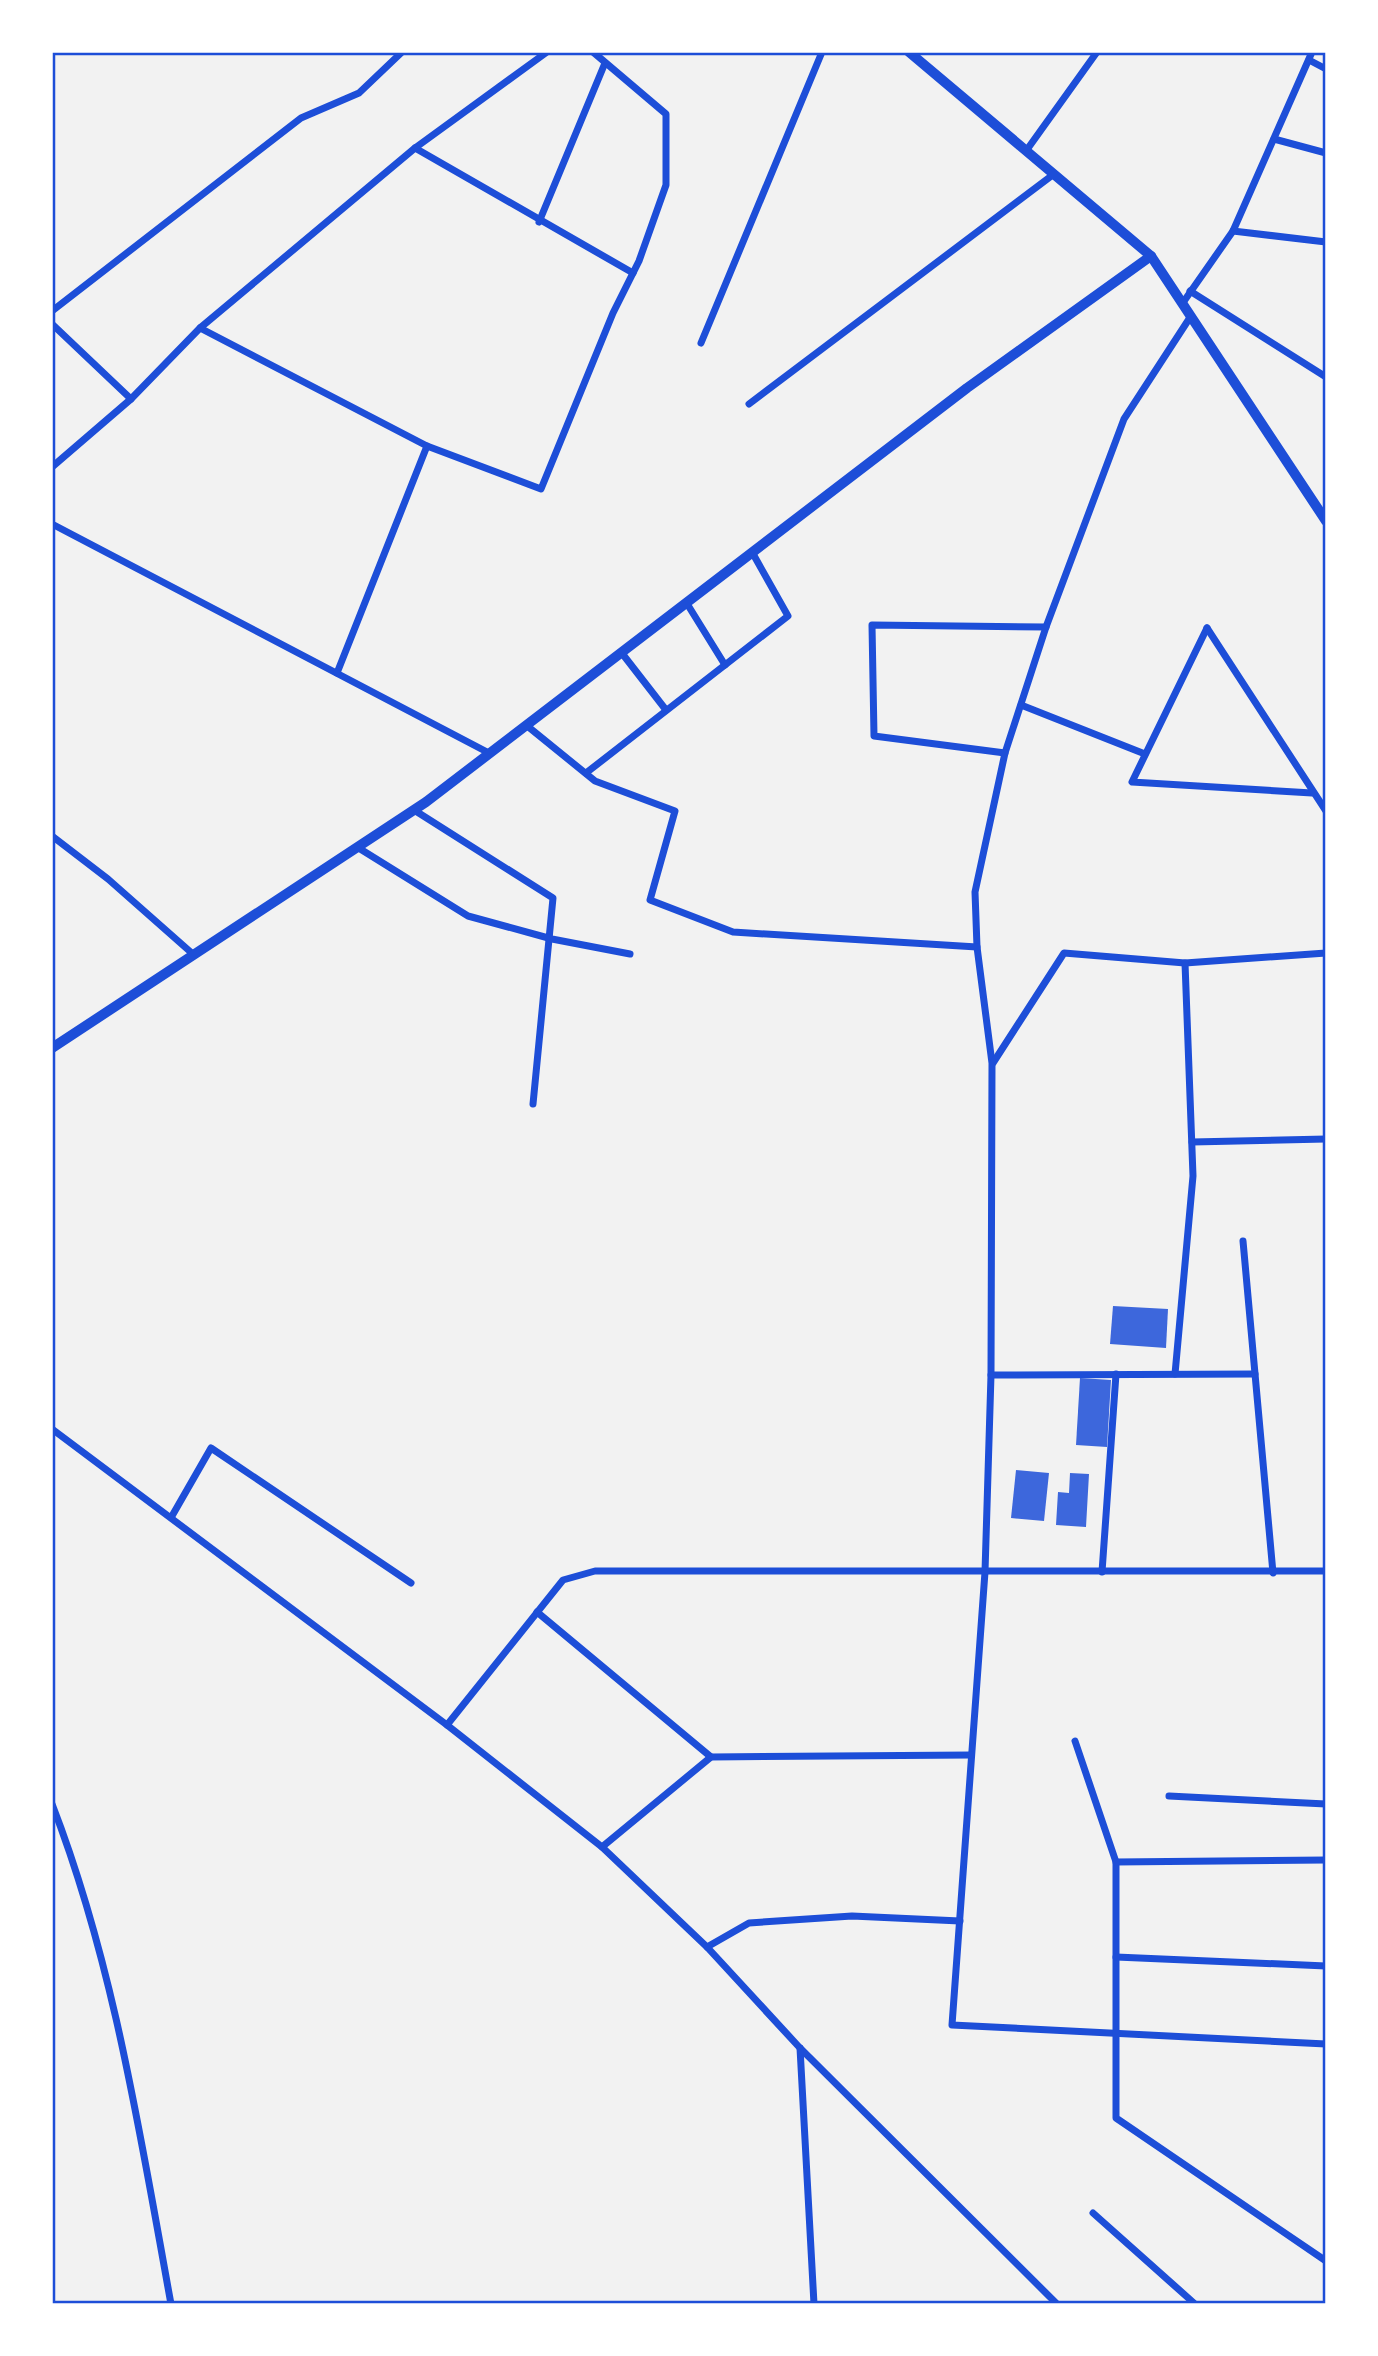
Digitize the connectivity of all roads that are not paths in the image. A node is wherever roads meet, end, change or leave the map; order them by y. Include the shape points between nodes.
1 (402, 52) edge
2 (547, 52) edge
3 (593, 52) edge
4 (822, 52) edge
5 (909, 52) edge
6 (1097, 52) edge
7 (1310, 56) edge
8 (605, 63) junction
9 (1325, 69) edge
10 (1274, 139) junction
11 (415, 148) junction
12 (1026, 151) junction
13 (1325, 153) edge
14 (1054, 174) junction
15 (538, 222) junction
16 (1233, 231) junction
17 (1325, 242) edge
18 (1151, 256) junction
19 (633, 273) junction
20 (1190, 292) junction
21 (1182, 304) junction
22 (52, 312) edge
23 (1189, 319) junction
24 (52, 324) edge
25 (200, 328) junction
26 (701, 343) dead end
27 (1325, 377) edge
28 (131, 399) junction
29 (749, 404) dead end
30 (427, 446) junction
31 (52, 467) edge
32 (1325, 521) edge
33 (52, 524) edge
34 (752, 552) junction
35 (686, 602) junction
36 (1046, 627) junction
37 (621, 652) junction
38 (725, 665) junction
39 (337, 673) junction
40 (1021, 705) junction
41 (666, 710) junction
42 (526, 725) junction
43 (489, 753) junction
44 (1005, 753) junction
45 (1145, 754) junction
46 (586, 773) junction
47 (1312, 793) junction
48 (414, 810) junction
49 (1325, 811) edge
50 (52, 836) edge
51 (357, 847) junction
52 (552, 939) junction
53 (977, 947) junction
54 (1325, 953) edge
55 (630, 954) dead end
56 (194, 955) junction
57 (1185, 963) junction
58 (52, 1048) edge
59 (992, 1063) junction
60 (533, 1104) dead end
61 (1325, 1139) edge
62 (1192, 1142) junction
63 (1243, 1241) dead end
64 (1116, 1374) junction
65 (1175, 1374) junction
66 (1255, 1374) junction
67 (991, 1375) junction
68 (52, 1429) edge
69 (172, 1516) junction
70 (1325, 1571) edge
71 (985, 1572) junction
72 (1102, 1572) junction
73 (1273, 1573) junction
74 (411, 1583) dead end
75 (537, 1612) junction
76 (447, 1725) junction
77 (1074, 1741) dead end
78 (971, 1755) junction
79 (711, 1757) junction
80 (1169, 1796) dead end
81 (52, 1804) edge
82 (1325, 1804) edge
83 (602, 1847) junction
84 (1325, 1860) edge
85 (1115, 1862) junction
86 (960, 1921) junction
87 (707, 1947) junction
88 (1116, 1957) junction
89 (1325, 1966) edge
90 (1117, 2033) junction
91 (1325, 2044) edge
92 (800, 2048) junction
93 (1093, 2213) dead end
94 (1325, 2261) edge
95 (171, 2304) edge
96 (814, 2304) edge
97 (1057, 2304) edge
98 (1195, 2304) edge

1 - 22 street via 359,93 301,118
2 - 11 street
3 - 8 street
4 - 26 street
5 - 12 street
6 - 12 street
7 - 9 street
7 - 10 street
8 - 15 street
8 - 19 street via 666,114 666,185
10 - 13 street
10 - 16 street
11 - 15 street
11 - 25 street
12 - 14 street
14 - 18 street
14 - 29 street
15 - 19 street
16 - 17 street
16 - 20 street
18 - 21 street
18 - 34 street via 967,388
19 - 30 street via 612,313 541,489
20 - 21 street
20 - 27 street
21 - 23 street
23 - 32 street
23 - 36 street via 1124,419
24 - 28 street
25 - 28 street
25 - 30 street
28 - 31 street
30 - 39 street
33 - 39 street
34 - 35 street
34 - 38 street via 788,616
35 - 37 street
35 - 38 street
36 - 40 street
36 - 44 street via 872,625 874,736
37 - 41 street
37 - 42 street
38 - 41 street
39 - 43 street
40 - 44 street
40 - 45 street
41 - 46 street
42 - 43 street
42 - 46 street
43 - 48 street
44 - 53 street via 975,892
45 - 47 street via 1132,782
45 - 47 street via 1207,628
46 - 53 street via 675,811 650,900 733,932
47 - 49 street
48 - 51 street
48 - 52 street via 553,898
50 - 56 street via 108,878
51 - 52 street via 468,916
51 - 56 street
52 - 55 street
52 - 60 street
53 - 59 street
54 - 57 street
56 - 58 street
57 - 59 street via 1064,953
57 - 62 street
59 - 67 street
61 - 62 street
62 - 65 street via 1194,1175
63 - 66 street
64 - 65 street
64 - 67 street
64 - 72 street
65 - 66 street
66 - 73 street
67 - 71 street
68 - 69 street
69 - 74 street via 211,1448
69 - 76 street
70 - 73 street
71 - 72 street
71 - 75 street via 595,1571 563,1580
71 - 78 street
72 - 73 street
75 - 76 street
75 - 79 street
76 - 83 street
77 - 85 street
78 - 79 street
78 - 86 street
79 - 83 street
80 - 82 street
81 - 95 street via 81,1878 128,2070
83 - 87 street
84 - 85 street
85 - 88 street
86 - 87 street via 852,1916 749,1923
86 - 90 street via 952,2025
87 - 92 street
88 - 89 street
88 - 90 street
90 - 91 street
90 - 94 street via 1116,2118
92 - 96 street
92 - 97 street
93 - 98 street

